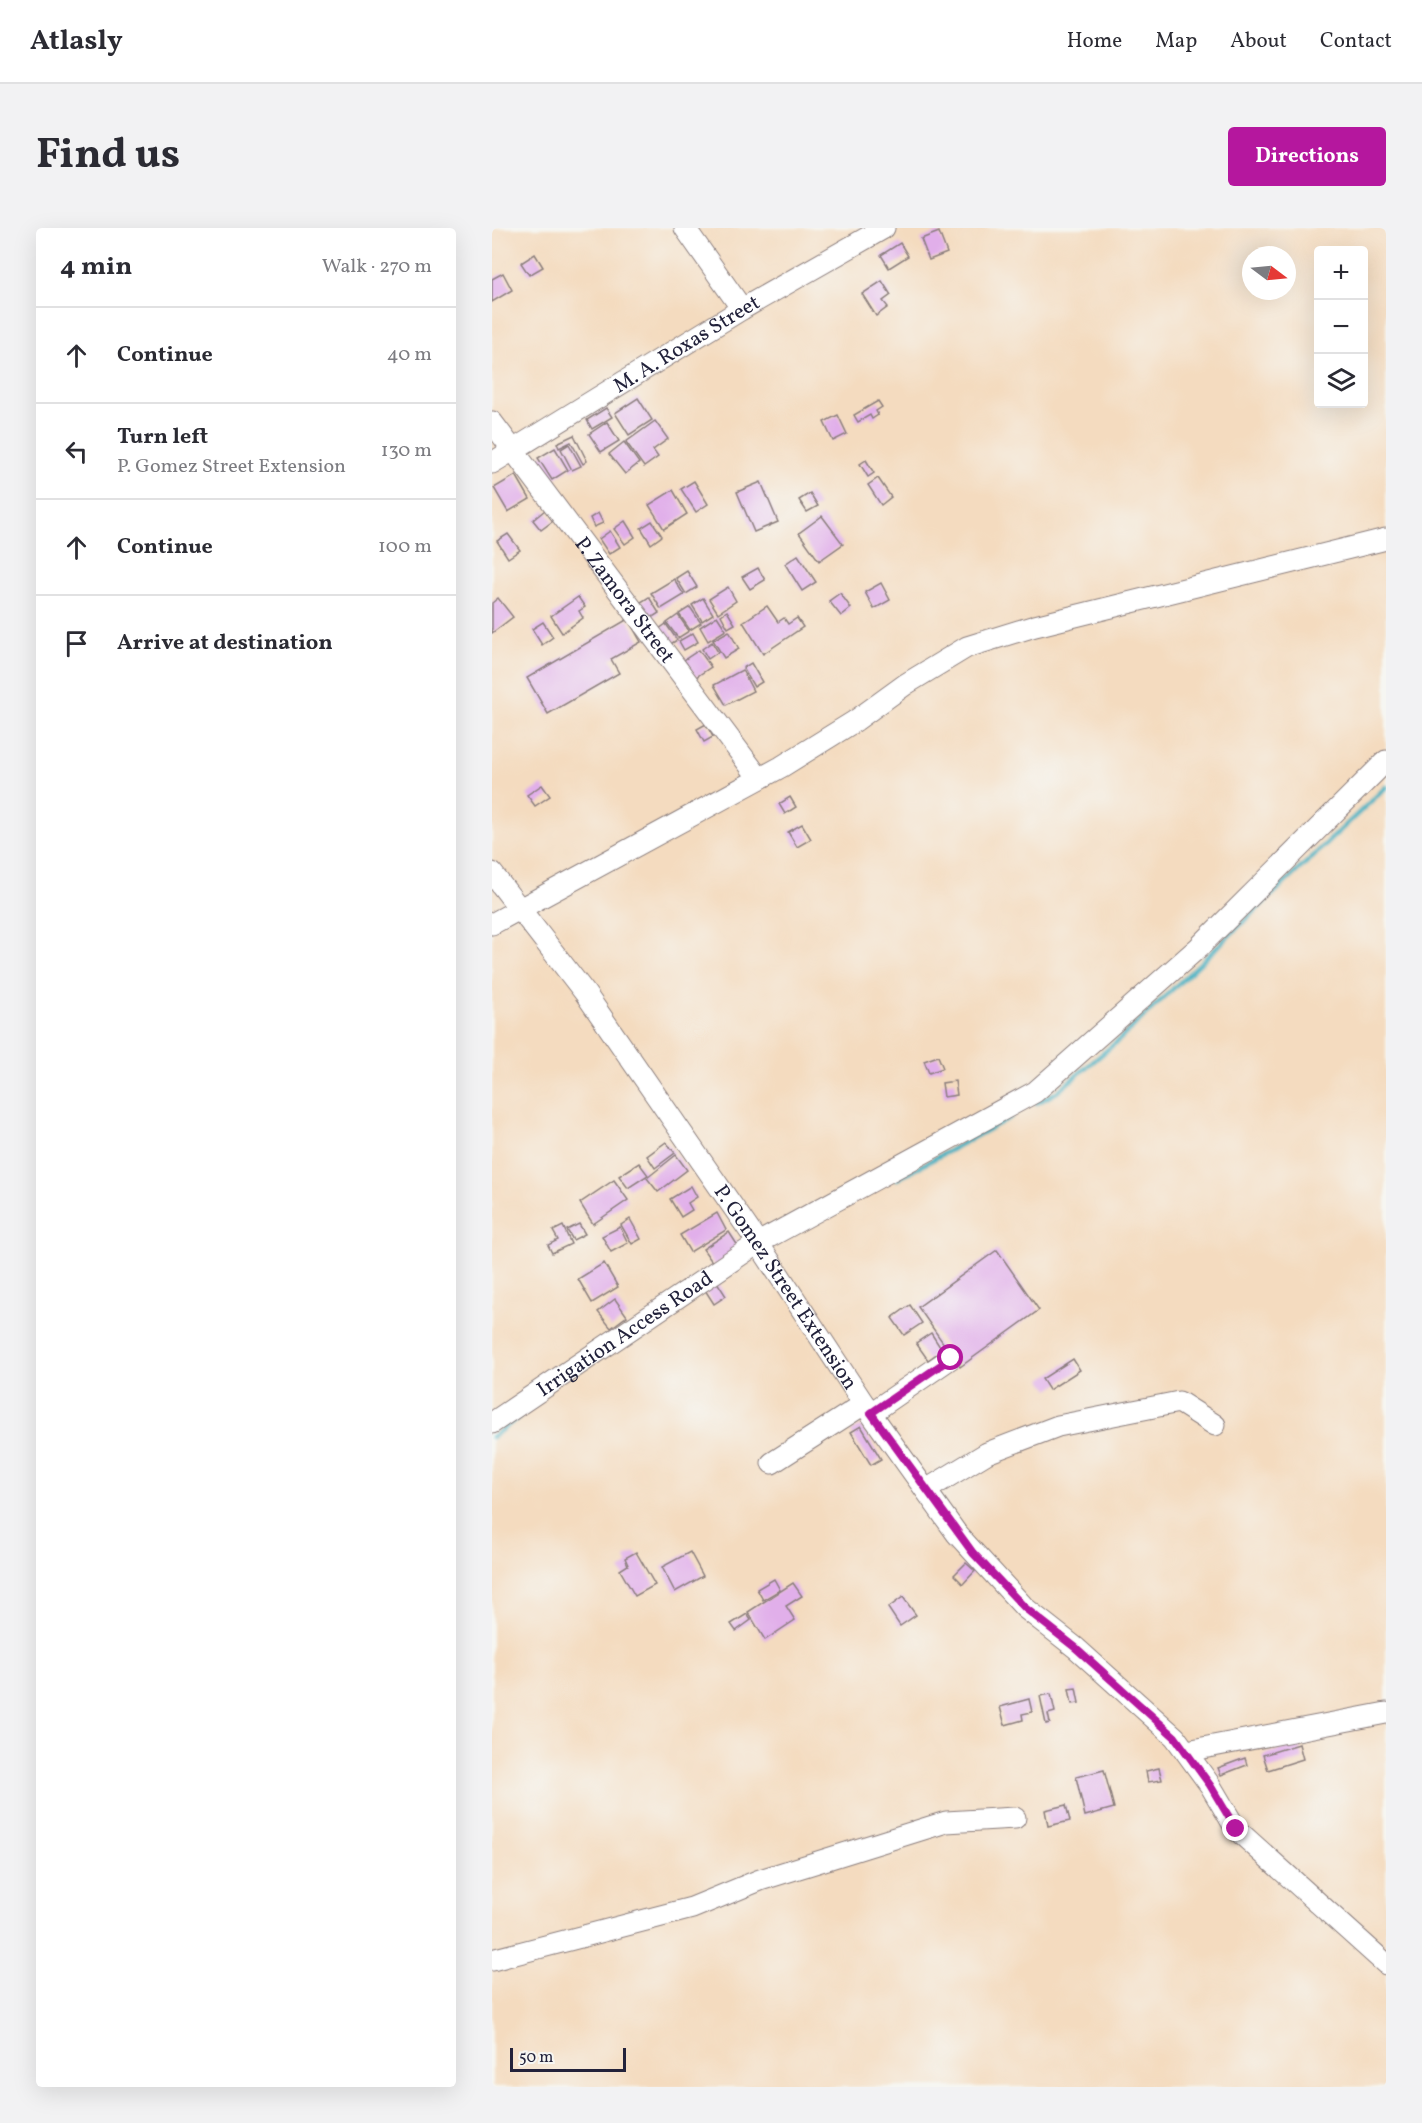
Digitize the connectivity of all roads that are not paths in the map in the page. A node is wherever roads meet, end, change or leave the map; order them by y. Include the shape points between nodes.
1 (685, 228) edge
2 (884, 228) edge
3 (742, 309) junction
4 (492, 422) edge
5 (514, 451) junction
6 (492, 463) edge
7 (1386, 539) edge
8 (1386, 761) edge
9 (759, 778) junction
10 (492, 873) edge
11 (519, 908) junction
12 (492, 924) edge
13 (758, 1243) junction
14 (951, 1358) dead end
15 (868, 1409) junction
16 (492, 1423) edge
17 (1215, 1425) dead end
18 (772, 1463) dead end
19 (926, 1490) junction
20 (1386, 1713) edge
21 (1187, 1751) junction
22 (1015, 1818) dead end
23 (492, 1960) edge
24 (1386, 1964) edge

1 - 3 street
2 - 3 street, M. A. Roxas Street
3 - 5 street, M. A. Roxas Street
4 - 5 street, P. Zamora Street
5 - 6 street, M. A. Roxas Street
5 - 9 street, P. Zamora Street
7 - 9 street via 986,640 947,658 855,721
8 - 13 street, Irrigation Access Road via 1199,947 1035,1092
9 - 11 street
10 - 11 street, P. Gomez Street Extension
11 - 12 street
11 - 13 street, P. Gomez Street Extension via 585,993
13 - 15 street, P. Gomez Street Extension
13 - 16 street, Irrigation Access Road
14 - 15 street
15 - 18 street
15 - 19 street, P. Gomez Street Extension
17 - 19 street via 1179,1402 1058,1426 987,1453
19 - 21 street, P. Gomez Street Extension via 973,1553 1025,1608 1151,1714
20 - 21 street
21 - 24 street, P. Gomez Street Extension via 1236,1829
22 - 23 street via 946,1822 760,1880 692,1908

